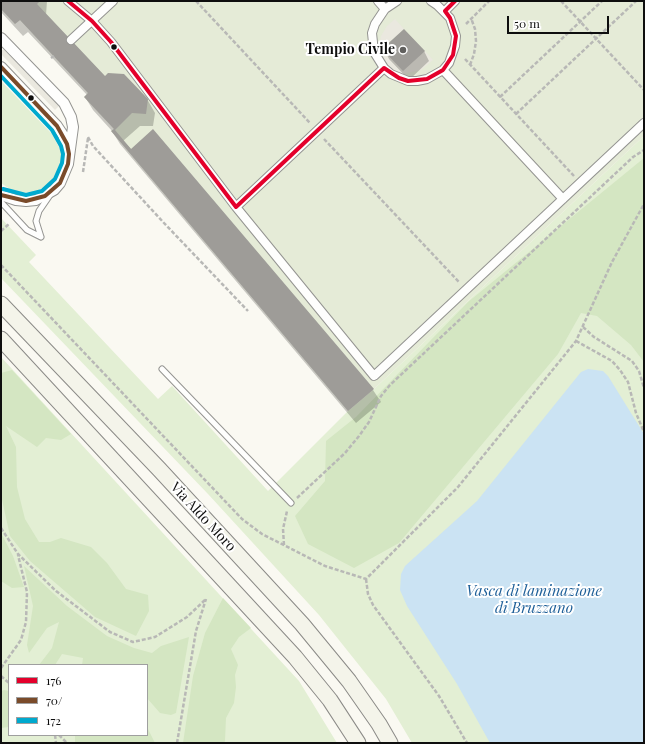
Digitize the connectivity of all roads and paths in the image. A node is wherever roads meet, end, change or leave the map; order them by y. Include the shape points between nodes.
1 (68, 1) edge
2 (113, 1) edge
3 (196, 1) edge
4 (378, 1) edge
5 (397, 1) edge
6 (430, 1) edge
7 (455, 1) edge
8 (489, 1) edge
9 (561, 1) edge
10 (602, 1) edge
11 (636, 1) edge
12 (385, 9) junction
13 (445, 11) junction
14 (471, 18) junction
15 (92, 21) junction
16 (580, 22) junction
17 (466, 24) dead end
18 (1, 38) edge
19 (596, 39) junction
20 (71, 40) dead end
21 (465, 59) dead end
22 (470, 64) junction
23 (1, 67) edge
24 (384, 68) junction
25 (443, 70) junction
26 (644, 90) edge
27 (500, 97) junction
28 (516, 114) junction
29 (644, 123) edge
30 (317, 131) junction
31 (644, 150) edge
32 (68, 164) junction
33 (83, 172) dead end
34 (580, 183) junction
35 (54, 190) junction
36 (1, 194) edge
37 (563, 199) junction
38 (1, 202) edge
39 (644, 204) edge
40 (236, 207) junction
41 (10, 223) dead end
42 (1, 231) edge
43 (1, 265) edge
44 (467, 290) junction
45 (1, 304) edge
46 (248, 311) dead end
47 (583, 327) junction
48 (1, 339) edge
49 (576, 341) junction
50 (162, 369) dead end
51 (644, 388) edge
52 (644, 432) edge
53 (291, 503) junction
54 (1, 528) edge
55 (284, 546) junction
56 (18, 554) junction
57 (366, 579) junction
58 (1, 668) edge
59 (176, 743) edge
60 (358, 743) edge
61 (390, 743) edge
62 (467, 743) edge

1 - 15 street
2 - 15 street
3 - 30 path
4 - 12 street
5 - 12 street
6 - 13 street
7 - 13 street
8 - 14 path
9 - 16 path
10 - 16 path
11 - 19 path
12 - 24 street via 372,33 374,52
13 - 25 street via 456,36 453,55
14 - 17 path
14 - 22 path via 476,41
15 - 20 street
15 - 40 street via 111,42
16 - 19 path
16 - 27 path
18 - 32 street via 67,107 73,127
19 - 26 path
19 - 28 path
21 - 22 path
22 - 27 path
23 - 32 street via 63,135 69,154
24 - 25 street via 408,81 426,79
24 - 30 street
25 - 37 street
27 - 28 path
28 - 34 path
29 - 34 street
30 - 40 street
30 - 44 path
31 - 53 path via 633,157 390,385 381,396 369,422 345,454
32 - 35 street
33 - 46 path via 88,137 93,146 133,190
34 - 37 street
35 - 36 street via 36,200 26,201
35 - 38 lane via 39,211 36,221 41,237 27,230
37 - 44 street
39 - 47 path via 612,262
40 - 44 street via 374,376
41 - 42 path
43 - 55 path via 242,520
45 - 61 main road, Via Aldo Moro via 159,469 302,624 349,680
47 - 49 path
47 - 51 path via 632,361 639,371
48 - 60 main road, Via Aldo Moro via 295,657 330,700
49 - 52 path via 612,361 620,370 628,382
49 - 57 path via 458,487
50 - 53 lane
53 - 55 path via 285,515
54 - 56 path
55 - 57 path via 325,566
56 - 58 path via 26,592 26,622 21,640
56 - 59 path via 56,592 110,632 133,642 155,637 187,617 206,599 196,631
57 - 62 path via 373,605 439,696

